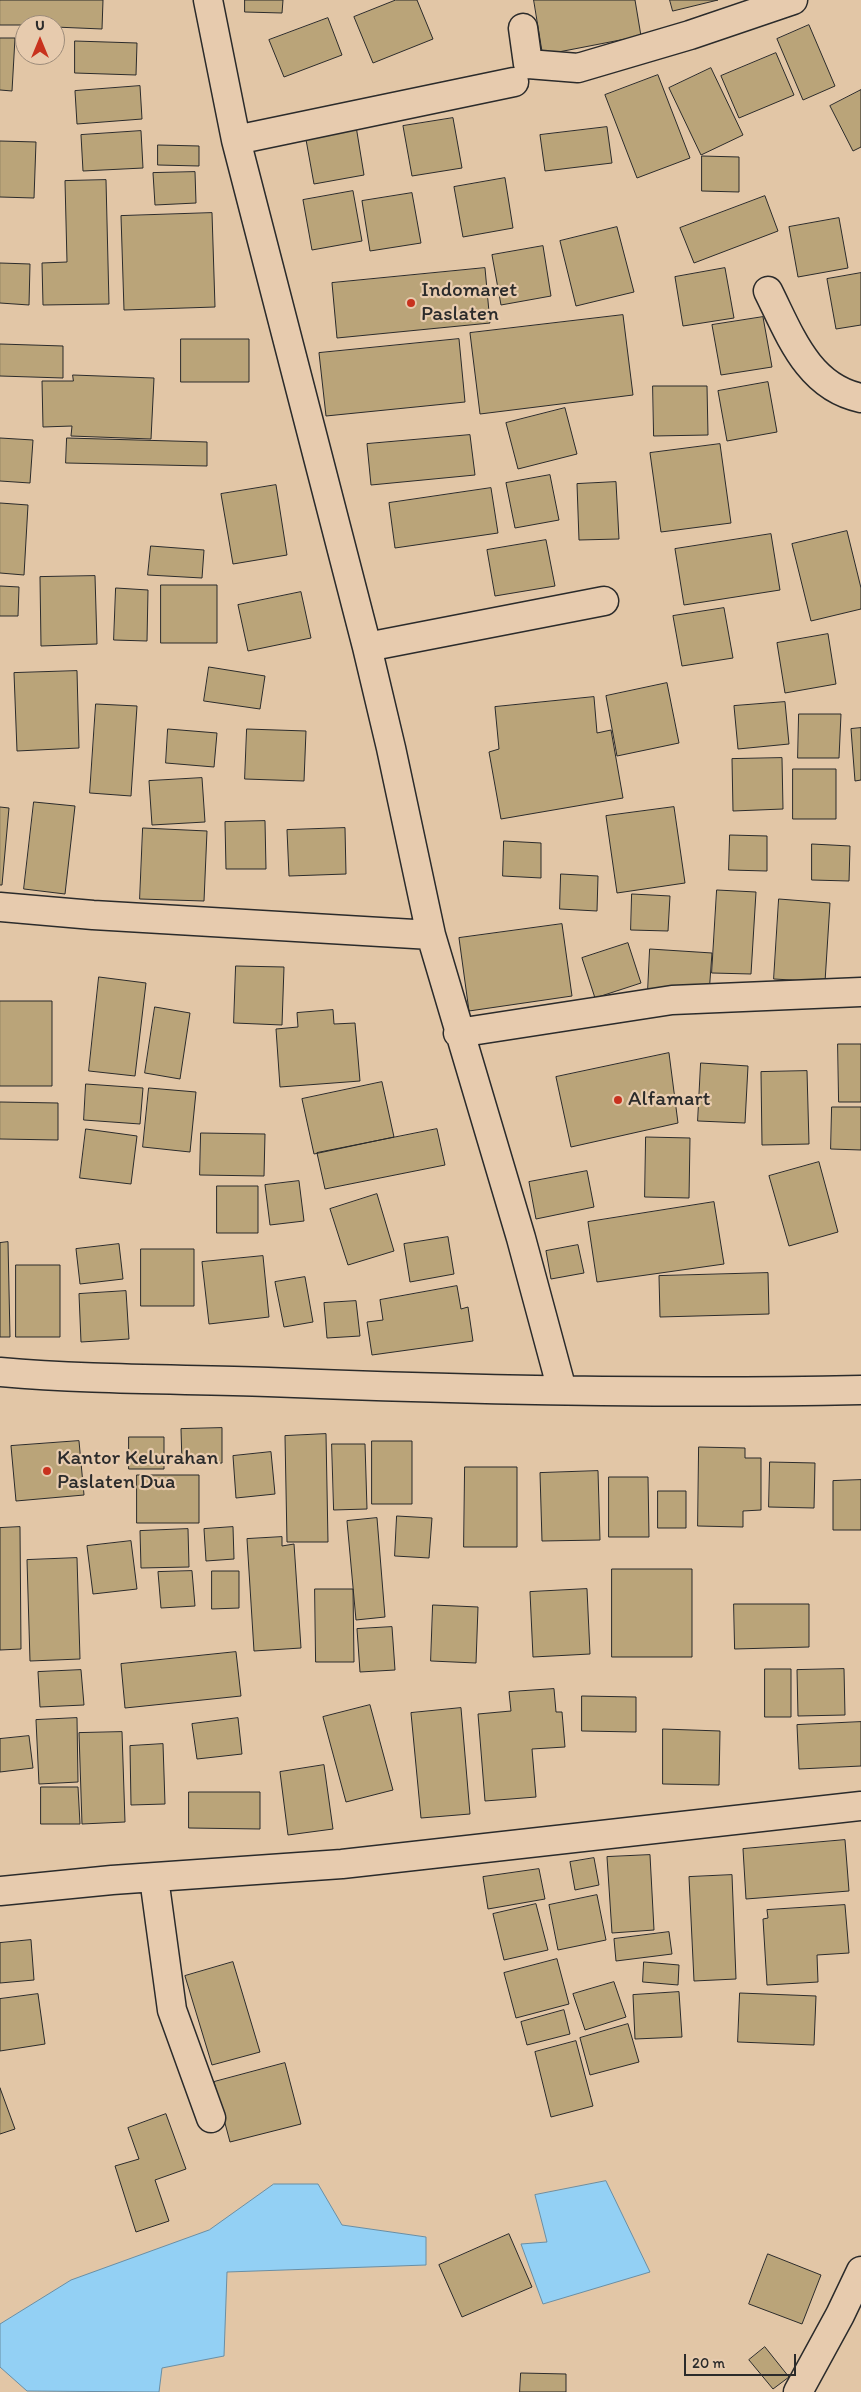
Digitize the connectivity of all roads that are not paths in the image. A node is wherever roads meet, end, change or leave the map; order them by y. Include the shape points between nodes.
1 (208, 0) edge
2 (793, 0) edge
3 (522, 28) dead end
4 (514, 82) dead end
5 (236, 140) junction
6 (768, 292) dead end
7 (861, 398) edge
8 (604, 601) dead end
9 (366, 647) junction
10 (0, 906) edge
11 (431, 935) junction
12 (861, 992) edge
13 (458, 1033) junction
14 (0, 1372) edge
15 (562, 1390) junction
16 (861, 1390) edge
17 (861, 1806) edge
18 (154, 1878) junction
19 (0, 1891) edge
20 (211, 2118) dead end
21 (861, 2271) edge
22 (798, 2392) edge

1 - 5 street
2 - 3 street via 578,68 528,64
4 - 5 street
5 - 9 street
6 - 7 street via 797,350 814,373 838,391
8 - 9 street
9 - 11 street
10 - 11 street via 93,915
11 - 13 street
12 - 13 street via 672,1000
13 - 15 street via 521,1238
14 - 15 street
15 - 16 street via 713,1393
17 - 18 street via 342,1864
18 - 19 street
18 - 20 street via 172,2010
21 - 22 street

